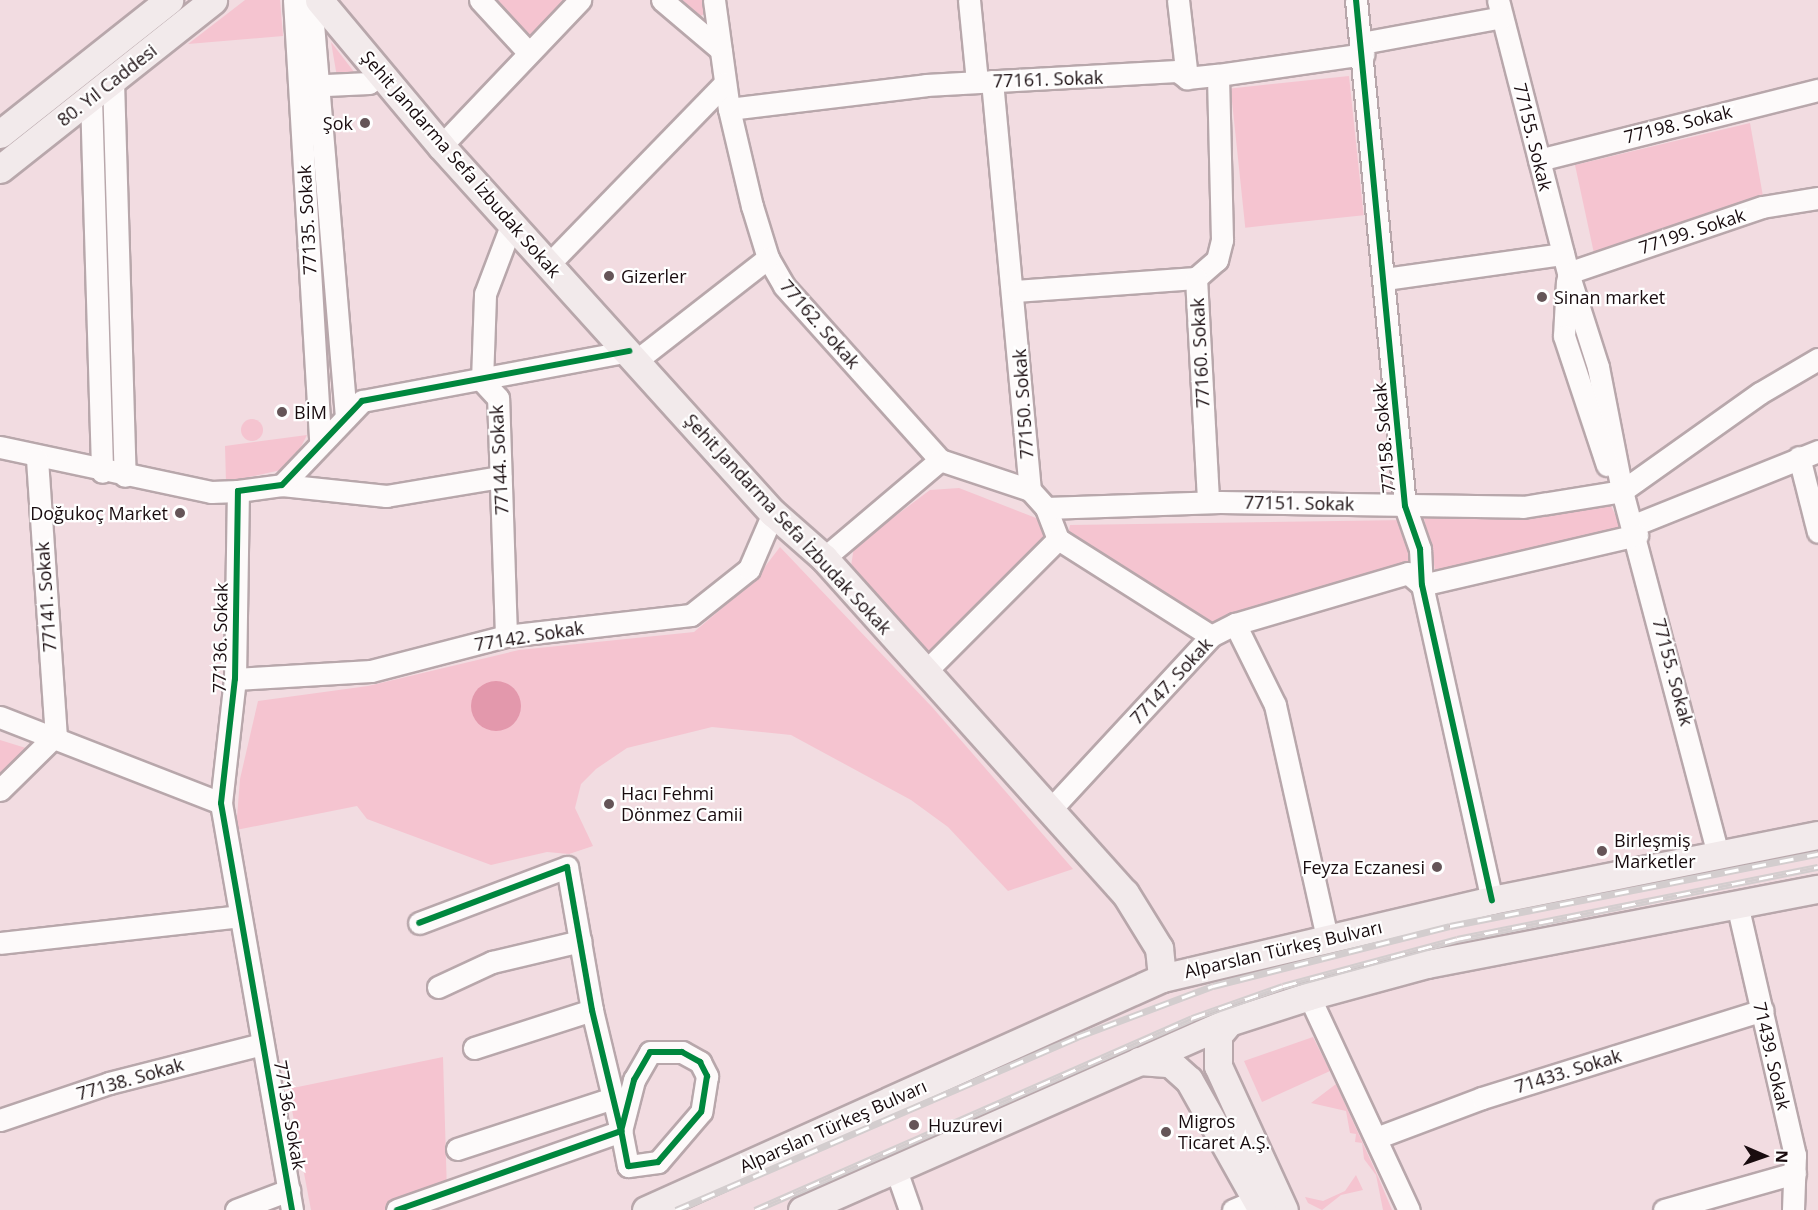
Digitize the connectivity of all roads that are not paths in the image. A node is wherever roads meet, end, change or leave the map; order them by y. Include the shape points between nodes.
1 (169, 0) edge
2 (213, 0) edge
3 (294, 0) edge
4 (311, 0) edge
5 (319, 0) edge
6 (480, 0) edge
7 (580, 0) edge
8 (662, 0) edge
9 (714, 0) edge
10 (969, 0) edge
11 (1178, 0) edge
12 (1356, 0) edge
13 (1500, 8) edge
14 (1363, 48) junction
15 (721, 50) junction
16 (528, 52) junction
17 (380, 73) junction
18 (1218, 75) junction
19 (1187, 78) junction
20 (113, 81) junction
21 (984, 82) junction
22 (725, 83) junction
23 (309, 86) junction
24 (1818, 90) edge
25 (91, 97) junction
26 (729, 109) junction
27 (0, 134) edge
28 (441, 146) junction
29 (1539, 160) junction
30 (0, 169) edge
31 (1818, 198) edge
32 (512, 223) junction
33 (768, 258) junction
34 (549, 264) junction
35 (1565, 264) junction
36 (1196, 278) junction
37 (1386, 279) junction
38 (1015, 291) junction
39 (633, 355) junction
40 (1818, 359) edge
41 (482, 381) junction
42 (346, 415) junction
43 (320, 441) junction
44 (0, 447) edge
45 (1808, 454) edge
46 (37, 459) junction
47 (940, 460) junction
48 (102, 472) junction
49 (125, 476) junction
50 (500, 477) junction
51 (282, 485) junction
52 (1030, 490) junction
53 (238, 491) junction
54 (1622, 491) junction
55 (1208, 502) junction
56 (1405, 506) junction
57 (1046, 508) junction
58 (773, 513) junction
59 (1636, 530) junction
60 (1818, 532) edge
61 (1058, 539) junction
62 (824, 558) junction
63 (1422, 585) junction
64 (1235, 624) junction
65 (506, 636) junction
66 (1211, 636) junction
67 (925, 672) junction
68 (235, 679) junction
69 (0, 717) edge
70 (56, 735) junction
71 (0, 790) edge
72 (220, 802) junction
73 (1050, 810) junction
74 (1818, 835) edge
75 (1718, 854) junction
76 (1818, 889) edge
77 (1492, 900) junction
78 (1737, 904) junction
79 (239, 916) junction
80 (419, 923) dead end
81 (1327, 938) junction
82 (581, 942) junction
83 (0, 943) edge
84 (1162, 978) junction
85 (438, 987) dead end
86 (1309, 996) junction
87 (592, 1010) junction
88 (1762, 1010) junction
89 (1229, 1022) junction
90 (262, 1044) junction
91 (474, 1048) dead end
92 (1135, 1062) junction
93 (613, 1098) junction
94 (0, 1120) edge
95 (621, 1131) junction
96 (1376, 1138) junction
97 (457, 1149) dead end
98 (895, 1167) junction
99 (1795, 1173) junction
100 (290, 1200) edge
101 (1251, 1207) edge
102 (236, 1210) edge
103 (397, 1210) edge
104 (646, 1210) edge
105 (802, 1210) edge
106 (910, 1210) edge
107 (1284, 1210) edge
108 (1408, 1210) edge
109 (1664, 1210) edge
110 (1793, 1210) edge

1 - 27 main road, 80. Yıl Caddesi
2 - 20 main road, 80. Yıl Caddesi
3 - 23 street, 77135. Sokak
4 - 23 street, 77135. Sokak
5 - 17 main road, Şehit Jandarma Sefa İzbudak Sokak
6 - 16 street
7 - 16 street
8 - 15 street
9 - 15 street, 77162. Sokak
10 - 21 street, 77150. Sokak
11 - 19 street
12 - 14 street, 77158. Sokak
13 - 14 street, 77161. Sokak
13 - 29 street, 77155. Sokak
14 - 18 street, 77161. Sokak
14 - 37 street, 77158. Sokak
15 - 22 street, 77162. Sokak
16 - 28 street
17 - 23 street via 369,83
17 - 28 main road, Şehit Jandarma Sefa İzbudak Sokak
18 - 19 street, 77161. Sokak
18 - 36 street via 1222,240 1217,260
19 - 21 street, 77161. Sokak via 1177,71
20 - 25 main road, 80. Yıl Caddesi
20 - 49 street
21 - 26 street, 77161. Sokak
21 - 38 street, 77150. Sokak
22 - 26 street, 77162. Sokak
22 - 34 street
23 - 42 street, 77135. Sokak
23 - 43 street, 77135. Sokak
24 - 29 street, 77198. Sokak
25 - 30 main road, 80. Yıl Caddesi
25 - 48 street via 97,163
26 - 33 street, 77162. Sokak
28 - 32 main road, Şehit Jandarma Sefa İzbudak Sokak
29 - 35 street, 77155. Sokak
31 - 35 street, 77199. Sokak via 1762,207
32 - 34 main road, Şehit Jandarma Sefa İzbudak Sokak
32 - 41 street, 77144. Sokak via 485,294
33 - 39 street
33 - 47 street, 77162. Sokak via 784,286
34 - 39 main road, Şehit Jandarma Sefa İzbudak Sokak
35 - 37 street, 77199. Sokak
35 - 54 street, 77155. Sokak via 1564,336 1605,461
36 - 38 street, 77160. Sokak
36 - 55 street, 77160. Sokak
37 - 56 street, 77158. Sokak
38 - 52 street, 77150. Sokak
39 - 41 street
39 - 58 main road, Şehit Jandarma Sefa İzbudak Sokak
40 - 54 street via 1760,393
41 - 42 street via 362,401
41 - 50 street, 77144. Sokak via 498,398
42 - 43 street
43 - 51 street
44 - 46 street
45 - 59 street
45 - 60 street
46 - 48 street
46 - 70 street, 77141. Sokak
47 - 52 street, 77162. Sokak
47 - 62 street
48 - 49 street
49 - 53 street via 211,492
50 - 51 street via 386,496
50 - 65 street, 77144. Sokak
51 - 53 street
52 - 57 street
53 - 68 street, 77136. Sokak
54 - 56 street, 77151. Sokak via 1523,507
54 - 59 street, 77155. Sokak
55 - 56 street, 77151. Sokak
55 - 57 street, 77151. Sokak
56 - 63 street, 77158. Sokak via 1420,549
57 - 61 street
58 - 62 main road, Şehit Jandarma Sefa İzbudak Sokak
58 - 65 street, 77142. Sokak via 749,569 690,615
59 - 63 street
59 - 75 street, 77155. Sokak
61 - 66 street
61 - 67 street
62 - 67 main road, Şehit Jandarma Sefa İzbudak Sokak
63 - 64 street, 77147. Sokak via 1408,573
63 - 77 street, 77158. Sokak
64 - 66 street, 77147. Sokak
64 - 81 street via 1275,705
65 - 68 street, 77142. Sokak via 370,670
66 - 73 street, 77147. Sokak
67 - 73 main road, Şehit Jandarma Sefa İzbudak Sokak
68 - 72 street, 77136. Sokak
69 - 70 street
70 - 71 street
70 - 72 street
72 - 79 street, 77136. Sokak
73 - 84 main road, Şehit Jandarma Sefa İzbudak Sokak via 1125,893 1159,948
74 - 75 main road, Alparslan Türkeş Bulvarı
75 - 77 main road, Alparslan Türkeş Bulvarı
76 - 78 main road
77 - 81 main road, Alparslan Türkeş Bulvarı
78 - 86 main road via 1427,964
78 - 88 street, 71439. Sokak
79 - 83 street
79 - 90 street, 77136. Sokak
80 - 82 street via 567,867
81 - 84 main road, Alparslan Türkeş Bulvarı
82 - 85 street via 492,962
82 - 87 street
84 - 104 main road, Alparslan Türkeş Bulvarı
86 - 89 main road
86 - 96 street
87 - 91 street
87 - 93 street
88 - 96 street, 71433. Sokak via 1482,1098
88 - 99 street, 71439. Sokak
89 - 92 main road
89 - 107 main road via 1218,1035 1218,1066
90 - 94 street, 77138. Sokak via 109,1083
90 - 100 street, 77136. Sokak
92 - 98 main road
92 - 101 main road via 1170,1064 1189,1080
93 - 95 street
93 - 97 street
95 - 95 street via 634,1080 650,1052 682,1052 700,1062 707,1076 701,1112 658,1162 628,1166
95 - 103 street
96 - 108 street
98 - 105 main road
98 - 106 street
99 - 109 street
99 - 110 street, 71439. Sokak
100 - 102 street

